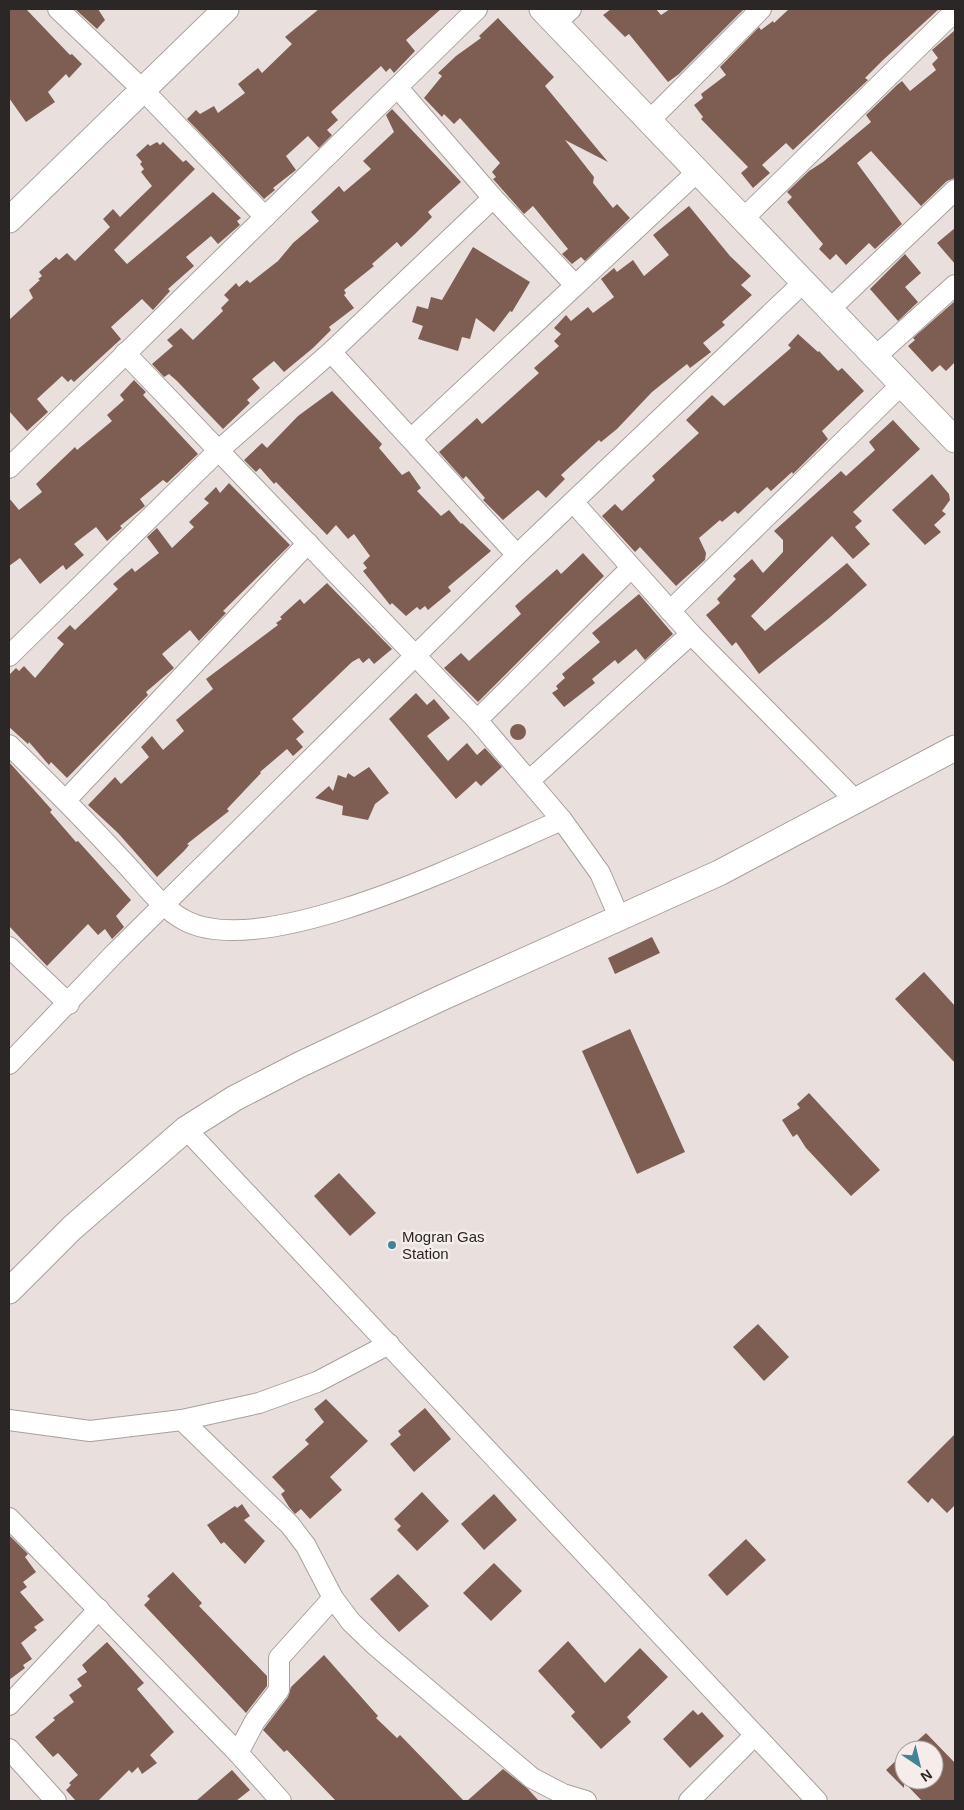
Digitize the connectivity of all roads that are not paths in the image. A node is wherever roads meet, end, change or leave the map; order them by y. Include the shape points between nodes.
1 (58, 9) edge
2 (226, 9) edge
3 (477, 9) edge
4 (761, 9) edge
5 (955, 11) edge
6 (557, 14) edge
7 (398, 88) junction
8 (142, 89) junction
9 (650, 120) junction
10 (698, 171) junction
11 (955, 190) edge
12 (493, 198) junction
13 (266, 217) junction
14 (744, 218) junction
15 (9, 220) edge
16 (805, 282) junction
17 (955, 285) edge
18 (575, 286) junction
19 (830, 308) junction
20 (331, 352) junction
21 (125, 353) junction
22 (874, 357) junction
23 (902, 384) junction
24 (412, 438) junction
25 (955, 440) edge
26 (219, 450) junction
27 (9, 468) edge
28 (574, 503) junction
29 (308, 543) junction
30 (517, 555) junction
31 (631, 568) junction
32 (670, 611) junction
33 (691, 634) junction
34 (9, 656) edge
35 (414, 657) junction
36 (478, 720) junction
37 (9, 745) edge
38 (955, 748) edge
39 (530, 780) junction
40 (66, 800) junction
41 (855, 800) junction
42 (562, 820) junction
43 (165, 906) junction
44 (619, 917) junction
45 (9, 947) edge
46 (69, 1004) junction
47 (9, 1064) edge
48 (186, 1128) junction
49 (9, 1291) edge
50 (389, 1344) junction
51 (9, 1420) edge
52 (182, 1420) junction
53 (9, 1518) edge
54 (333, 1598) junction
55 (99, 1610) junction
56 (9, 1705) edge
57 (754, 1736) junction
58 (9, 1749) edge
59 (238, 1753) junction
60 (56, 1801) edge
61 (281, 1801) edge
62 (586, 1801) edge
63 (689, 1801) edge
64 (817, 1801) edge

1 - 8 street
2 - 8 street
3 - 7 street
4 - 9 street
5 - 14 street
6 - 9 street
7 - 12 street
7 - 13 street
8 - 13 street
8 - 15 street
9 - 10 street
10 - 14 street
10 - 18 street
11 - 19 street
12 - 18 street
12 - 20 street
13 - 21 street
14 - 16 street
16 - 19 street
16 - 28 street
17 - 22 street
18 - 24 street
19 - 22 street
20 - 24 street
20 - 26 street
21 - 26 street
21 - 27 street
22 - 23 street
23 - 25 street
23 - 32 street
24 - 30 street
26 - 29 street
26 - 34 street
28 - 30 street
28 - 31 street
29 - 35 street
29 - 40 street
30 - 35 street
31 - 32 street
31 - 36 street
32 - 33 street
33 - 39 street
33 - 41 street
35 - 36 street
35 - 43 street
36 - 39 street
37 - 40 street
38 - 41 street
39 - 42 street
40 - 43 street
41 - 44 street via 719,873
42 - 43 street via 413,884 344,909 277,927 212,930 185,921
42 - 44 street via 600,873
43 - 46 street
44 - 48 street via 299,1065
45 - 46 street
46 - 47 street
48 - 49 street via 72,1228
48 - 50 street
50 - 52 street via 317,1382 259,1403
50 - 57 street
51 - 52 street via 90,1431
52 - 54 street via 290,1525 306,1546
53 - 55 street
54 - 59 street via 279,1658 279,1690 255,1720
54 - 62 street via 351,1622 375,1645 532,1778 563,1794
55 - 56 street
55 - 59 street
57 - 63 street
57 - 64 street
58 - 60 street
59 - 61 street

